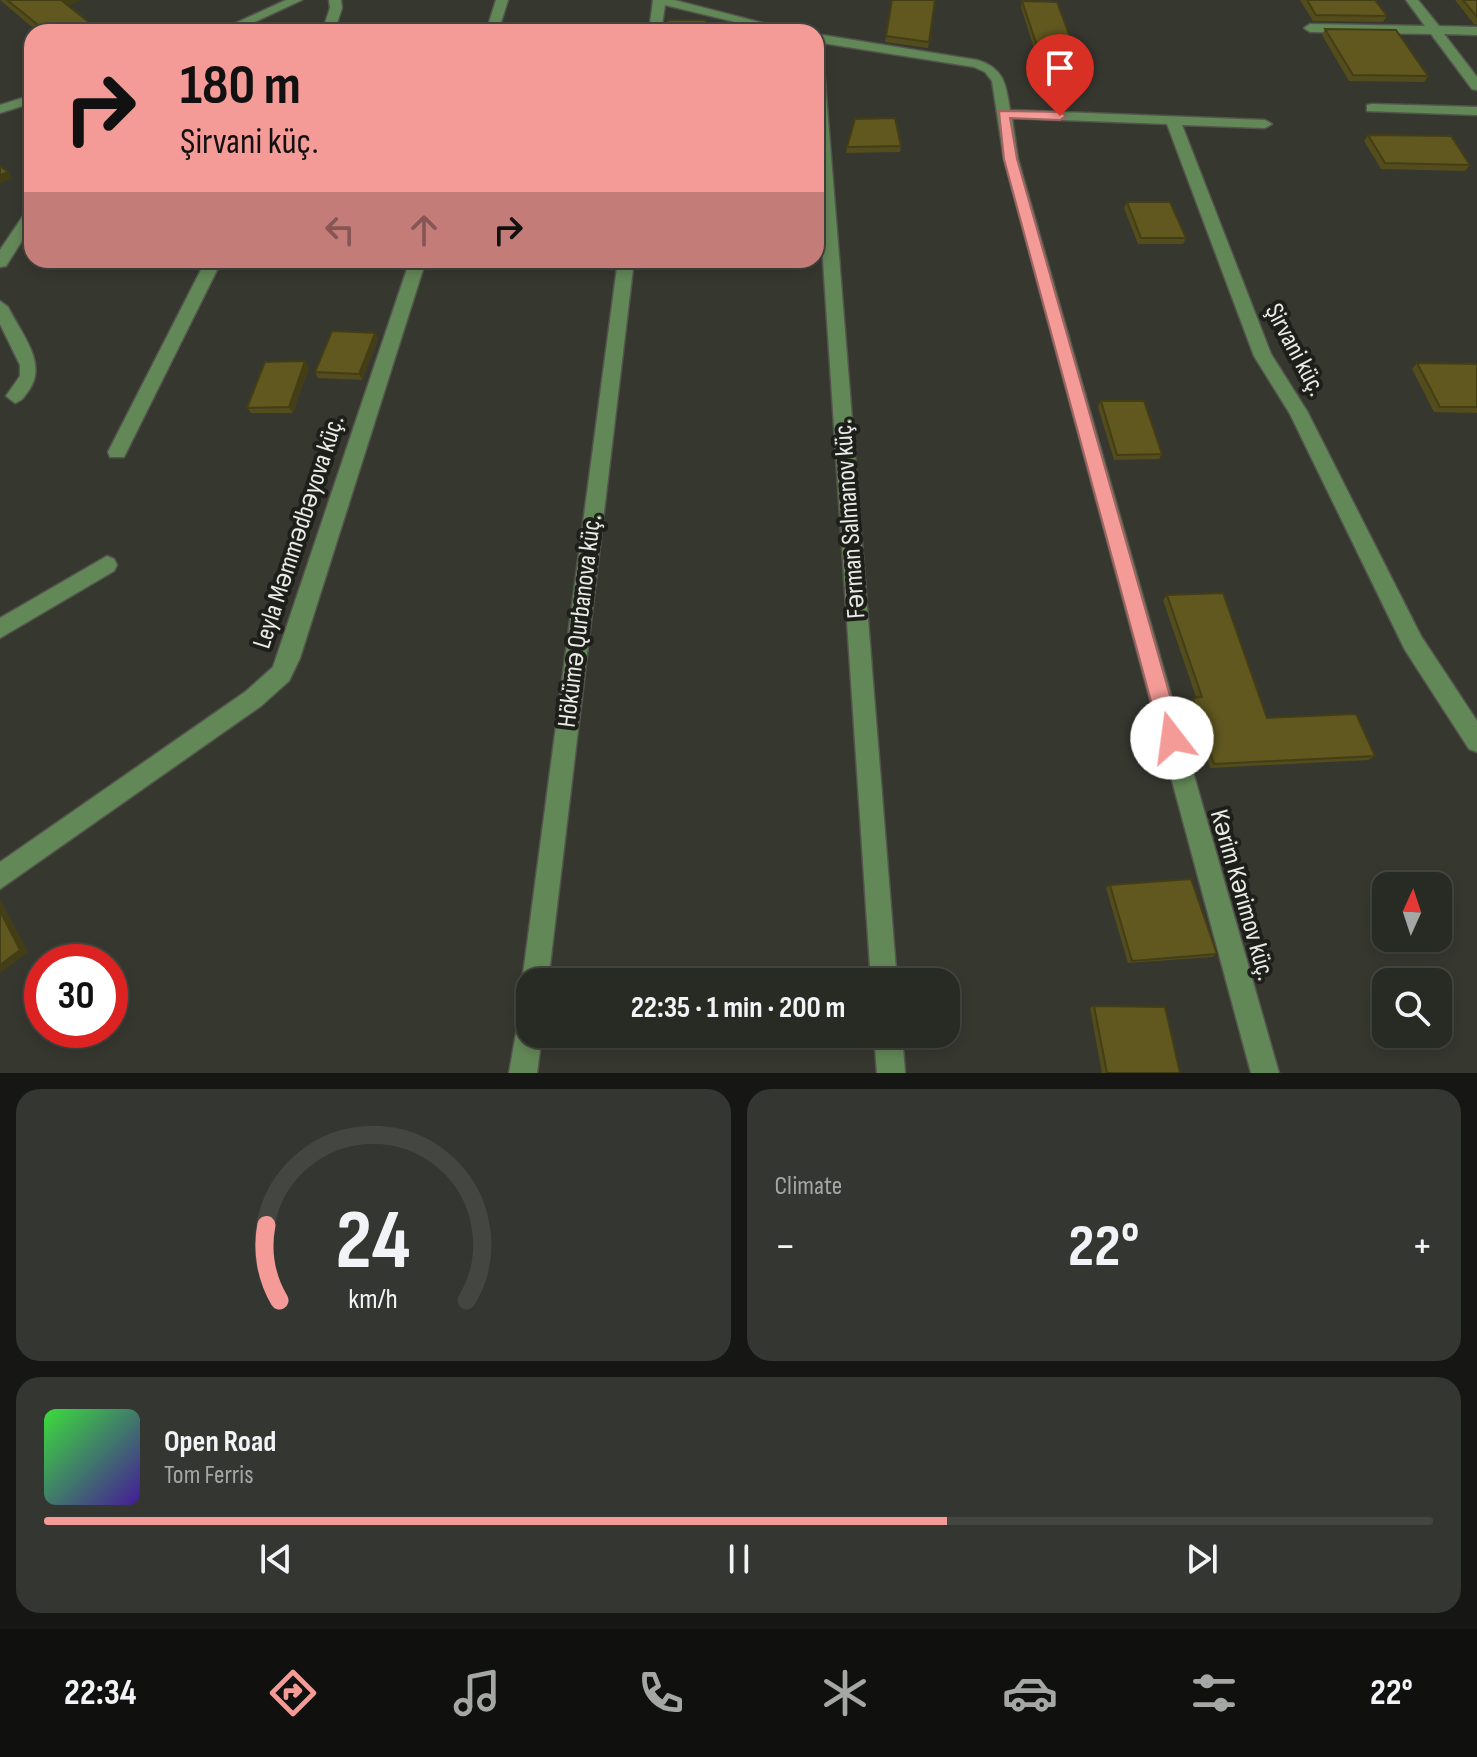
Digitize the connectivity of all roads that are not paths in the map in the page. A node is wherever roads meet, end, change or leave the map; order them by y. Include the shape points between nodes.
1 (296, 0) edge
2 (335, 0) edge
3 (502, 0) edge
4 (659, 0) edge
5 (1412, 0) edge
6 (240, 24) edge
7 (331, 24) edge
8 (494, 24) edge
9 (656, 24) edge
10 (759, 24) edge
11 (1310, 28) dead end
12 (1436, 31) junction
13 (1477, 31) edge
14 (824, 39) edge
15 (1477, 86) edge
16 (24, 102) edge
17 (1372, 108) dead end
18 (0, 109) edge
19 (1477, 111) edge
20 (1003, 114) junction
21 (1173, 120) junction
22 (1265, 124) dead end
23 (824, 165) edge
24 (24, 225) edge
25 (0, 262) edge
26 (210, 268) edge
27 (415, 268) edge
28 (625, 268) edge
29 (0, 307) edge
30 (15, 396) dead end
31 (117, 452) dead end
32 (107, 565) dead end
33 (0, 629) edge
34 (1477, 741) edge
35 (0, 877) edge
36 (537, 968) edge
37 (883, 968) edge
38 (526, 1048) edge
39 (889, 1048) edge
40 (523, 1073) edge
41 (891, 1073) edge
42 (1265, 1073) edge

1 - 6 street
2 - 7 street
3 - 8 street
4 - 9 street
4 - 10 street
5 - 12 street
11 - 12 street
12 - 13 street
12 - 15 street
14 - 20 street, Kərim Kərimov küç. via 990,69 999,80
16 - 18 street
17 - 19 street
20 - 21 street
20 - 42 street, Kərim Kərimov küç. via 1011,159
21 - 22 street
21 - 34 street, Şirvani küç. via 1263,356 1298,411 1413,643
23 - 37 street, Fərman Salmanov küç.
24 - 25 street
26 - 31 street
27 - 35 street, Leyla Məmmədbəyova küç. via 281,674
28 - 36 street, Hökümə Qurbanova küç.
29 - 30 street via 29,365 29,377
32 - 33 street
38 - 40 street
39 - 41 street

